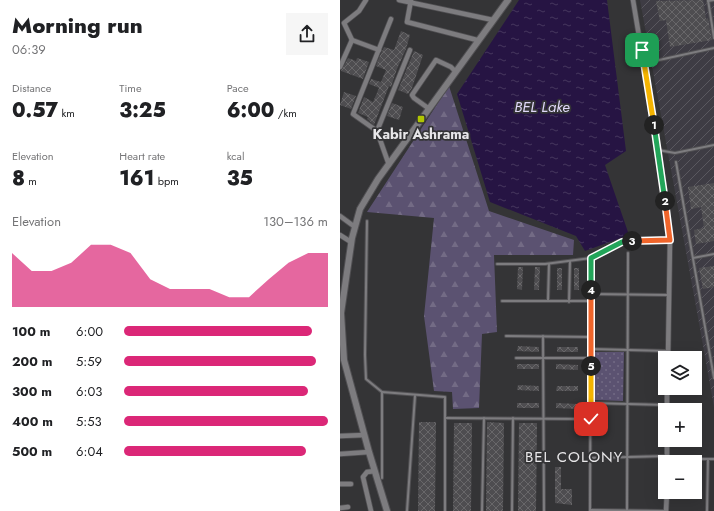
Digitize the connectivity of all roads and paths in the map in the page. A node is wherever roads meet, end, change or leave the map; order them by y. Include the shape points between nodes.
1 (366, 0) edge
2 (400, 0) edge
3 (508, 0) edge
4 (634, 0) edge
5 (714, 0) edge
6 (411, 1) edge
7 (708, 1) edge
8 (391, 19) dead end
9 (493, 20) junction
10 (342, 23) edge
11 (714, 38) edge
12 (352, 40) junction
13 (478, 40) junction
14 (714, 48) edge
15 (379, 50) junction
16 (410, 50) dead end
17 (659, 60) dead end
18 (340, 67) edge
19 (455, 71) junction
20 (428, 108) junction
21 (377, 131) junction
22 (714, 145) edge
23 (658, 150) junction
24 (676, 162) dead end
25 (389, 165) junction
26 (340, 216) edge
27 (367, 221) dead end
28 (355, 228) junction
29 (340, 235) edge
30 (670, 240) junction
31 (351, 242) junction
32 (628, 253) dead end
33 (714, 254) edge
34 (591, 258) junction
35 (693, 258) junction
36 (570, 261) junction
37 (497, 264) dead end
38 (549, 264) junction
39 (591, 294) junction
40 (628, 295) junction
41 (669, 295) junction
42 (342, 296) edge
43 (502, 301) dead end
44 (548, 301) junction
45 (569, 302) junction
46 (591, 302) junction
47 (341, 313) edge
48 (506, 336) dead end
49 (543, 336) junction
50 (591, 337) junction
51 (591, 348) junction
52 (628, 349) junction
53 (668, 351) joint
54 (516, 358) dead end
55 (544, 358) junction
56 (591, 358) junction
57 (342, 360) edge
58 (714, 378) edge
59 (382, 392) junction
60 (414, 396) junction
61 (591, 403) junction
62 (627, 404) junction
63 (658, 406) edge
64 (445, 418) junction
65 (484, 418) junction
66 (513, 418) junction
67 (544, 418) junction
68 (591, 419) junction
69 (365, 435) junction
70 (340, 436) edge
71 (369, 452) junction
72 (340, 454) edge
73 (658, 456) edge
74 (591, 458) junction
75 (627, 458) junction
76 (702, 459) edge
77 (708, 459) junction
78 (714, 459) edge
79 (375, 471) junction
80 (382, 478) dead end
81 (340, 484) edge
82 (351, 484) dead end
83 (667, 499) edge
84 (348, 507) dead end
85 (340, 508) edge
86 (590, 510) edge
87 (371, 511) edge
88 (387, 511) edge
89 (408, 511) edge
90 (445, 511) edge
91 (482, 511) edge
92 (512, 511) edge
93 (544, 511) edge
94 (627, 511) edge
95 (666, 511) edge
96 (707, 511) edge

1 - 10 street via 359,11
2 - 6 street
3 - 9 street
4 - 23 street
5 - 7 lane
6 - 9 street
6 - 13 street via 407,22
7 - 11 lane
8 - 15 street
9 - 13 street
10 - 12 street
12 - 15 street
12 - 18 street
13 - 19 street
14 - 17 lane
15 - 21 street via 353,114
16 - 21 street
19 - 20 street
19 - 20 street via 436,60 428,70 412,94
20 - 25 street
21 - 25 street
22 - 23 lane via 674,152
23 - 30 street
24 - 35 lane
25 - 28 street via 360,209
26 - 28 street
27 - 59 lane via 366,379
28 - 31 street
29 - 31 street
30 - 34 lane via 622,242
30 - 41 street
31 - 42 street
32 - 40 lane
33 - 35 lane
34 - 36 lane
34 - 39 lane
35 - 58 lane
36 - 38 lane
36 - 45 lane
37 - 38 lane
38 - 44 lane
39 - 40 lane
39 - 46 lane
40 - 41 lane
40 - 52 lane
41 - 53 street
42 - 47 street
43 - 44 lane
44 - 45 lane
45 - 46 lane
46 - 50 lane
47 - 57 street
48 - 49 lane
49 - 50 lane
49 - 55 lane
50 - 51 lane
51 - 52 lane
51 - 56 lane
52 - 53 lane
52 - 62 lane
54 - 55 lane
55 - 56 lane
55 - 67 lane
56 - 61 lane
57 - 69 street
59 - 60 lane
59 - 80 lane
60 - 64 lane via 445,397
60 - 89 lane
61 - 62 lane
61 - 68 lane
62 - 63 lane
62 - 75 lane
64 - 65 lane
64 - 90 lane
65 - 66 lane
65 - 91 lane
66 - 67 lane
66 - 92 lane
67 - 68 lane
67 - 93 lane
68 - 74 lane
69 - 70 street
69 - 71 street
71 - 72 street
71 - 79 street
73 - 75 lane
74 - 75 lane
74 - 86 lane
75 - 94 lane
76 - 77 lane
77 - 78 lane
77 - 96 lane
79 - 87 street via 367,472 363,477
79 - 88 street
81 - 82 street
83 - 95 street
84 - 85 street
86 - 94 lane
94 - 95 lane

